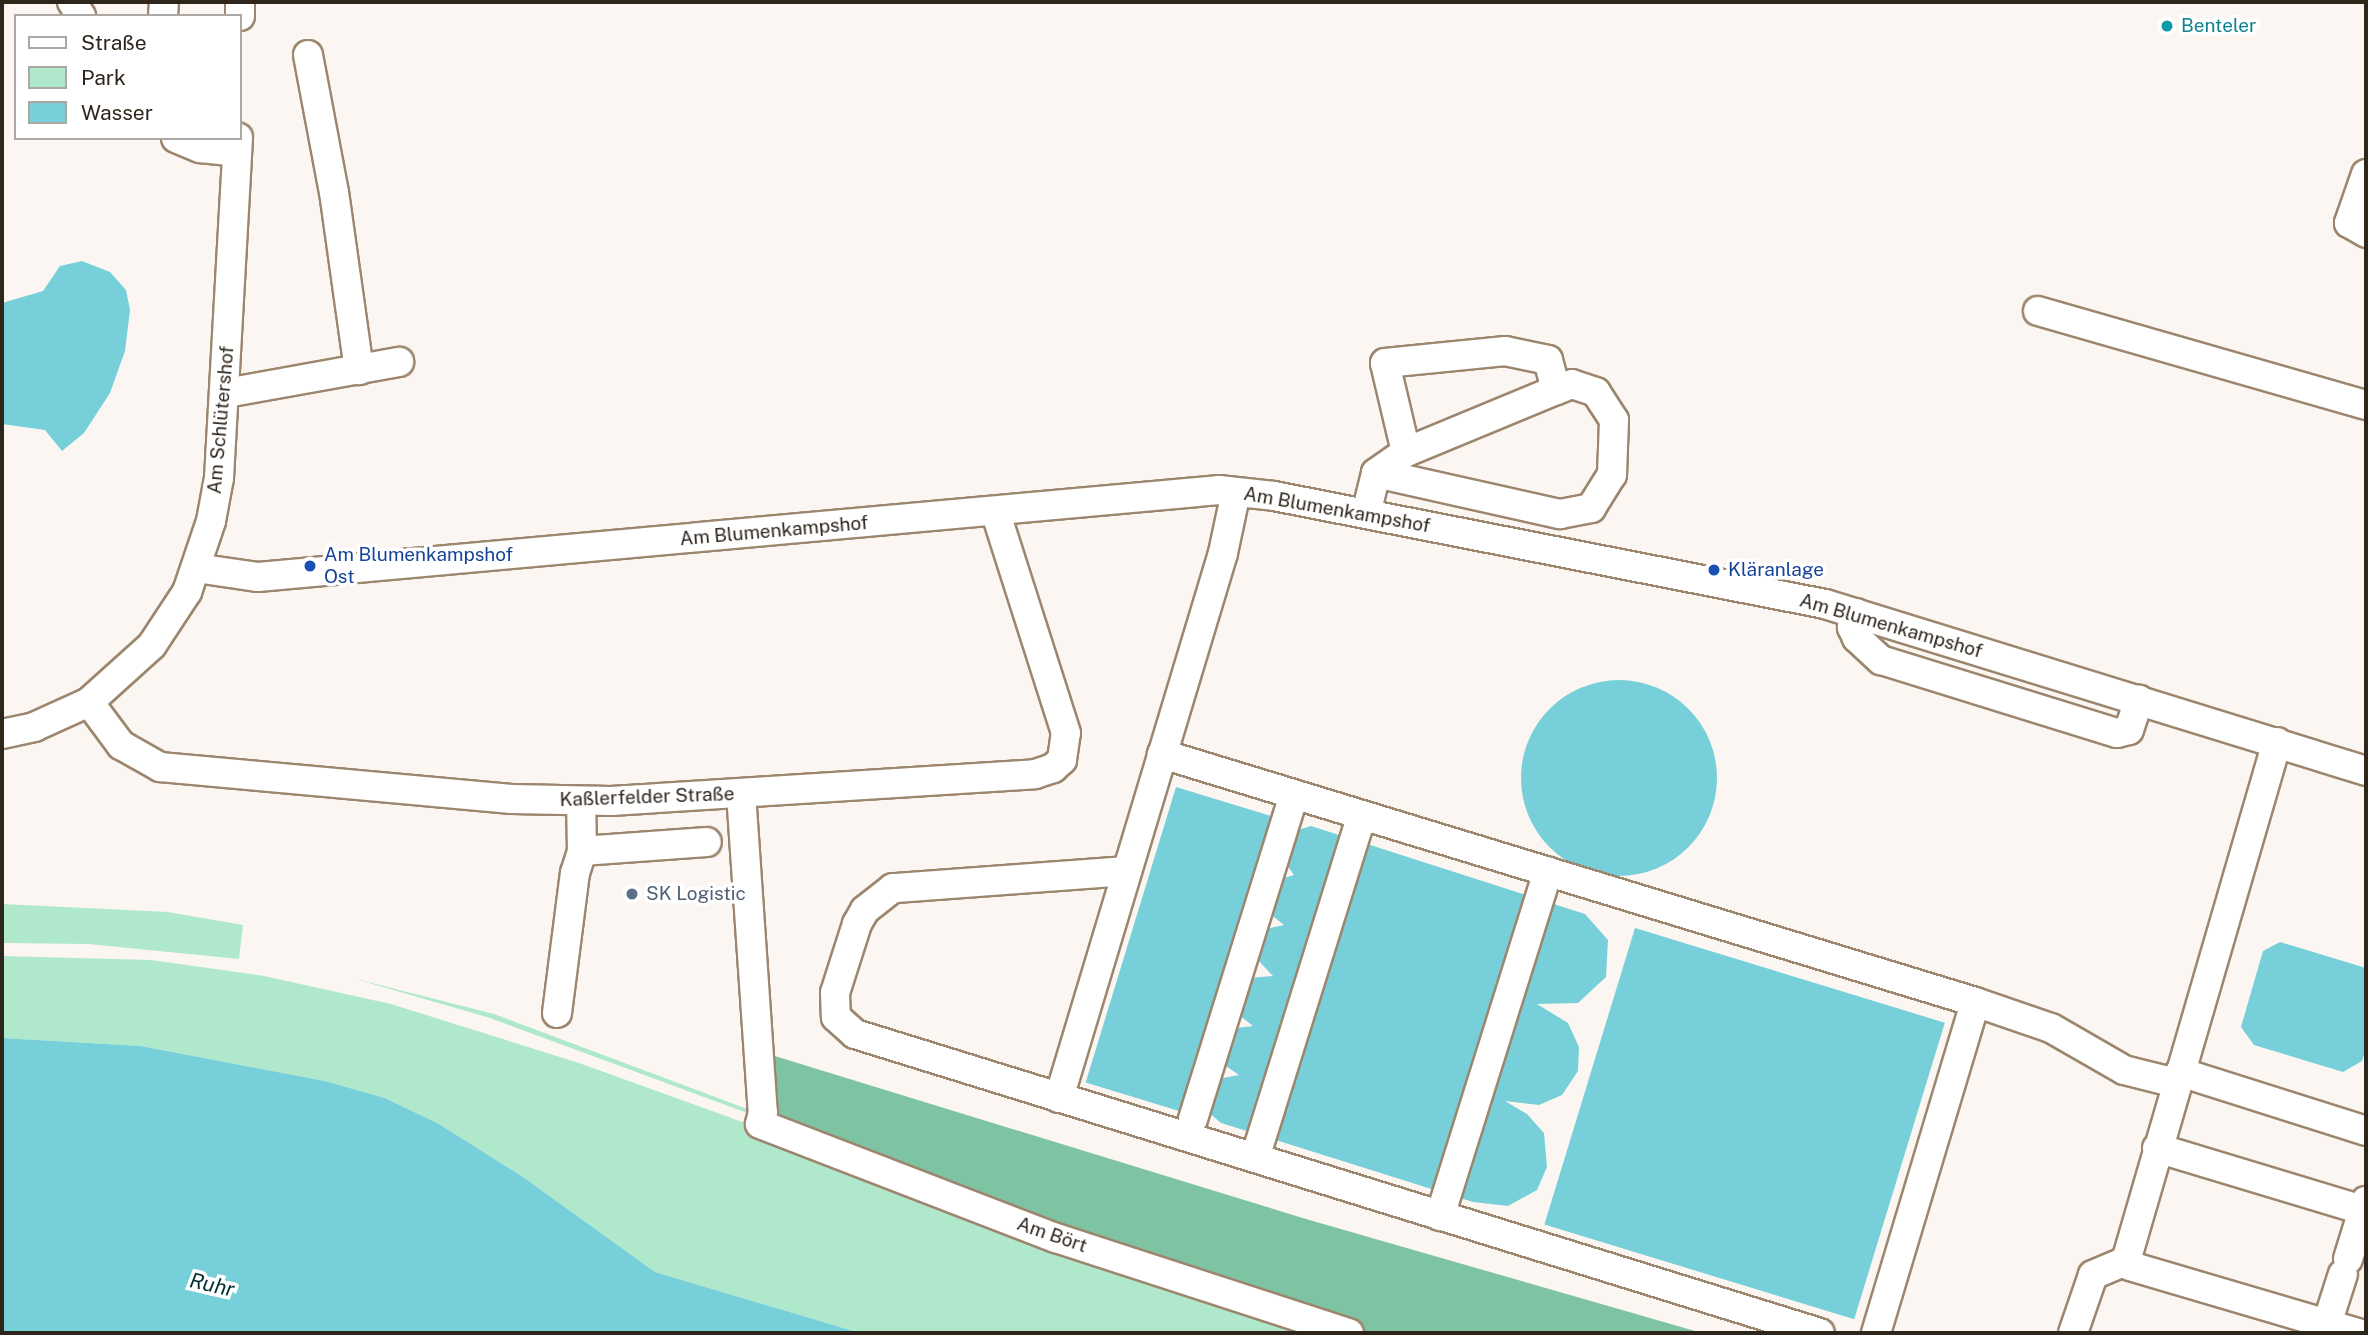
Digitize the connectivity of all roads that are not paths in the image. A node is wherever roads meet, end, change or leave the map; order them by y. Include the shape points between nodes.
1 (308, 55) dead end
2 (181, 140) edge
3 (237, 145) edge
4 (2366, 174) edge
5 (2366, 233) edge
6 (2038, 311) dead end
7 (399, 362) dead end
8 (359, 370) junction
9 (1556, 390) junction
10 (226, 393) junction
11 (2366, 405) edge
12 (1406, 452) junction
13 (1376, 473) junction
14 (1236, 492) junction
15 (995, 511) junction
16 (1366, 514) junction
17 (196, 568) junction
18 (1856, 613) junction
19 (2139, 700) junction
20 (89, 702) junction
21 (2, 734) edge
22 (2277, 743) junction
23 (1162, 754) junction
24 (2366, 771) edge
25 (741, 793) junction
26 (1294, 795) junction
27 (581, 801) junction
28 (1362, 816) junction
29 (708, 842) dead end
30 (582, 851) junction
31 (1127, 871) junction
32 (1548, 872) junction
33 (1975, 1002) junction
34 (557, 1013) dead end
35 (2178, 1077) junction
36 (1059, 1098) junction
37 (1193, 1119) dead end
38 (2366, 1130) edge
39 (2157, 1148) junction
40 (1255, 1158) junction
41 (2365, 1206) edge
42 (1440, 1216) junction
43 (2126, 1261) junction
44 (2327, 1324) junction
45 (1349, 1333) edge
46 (1820, 1333) edge
47 (1876, 1333) edge
48 (2073, 1333) edge
49 (2358, 1333) edge

1 - 8 street via 334,192
2 - 3 street via 200,148
3 - 10 street, Am Schlütershof
4 - 5 street via 2349,223
6 - 11 street
7 - 8 street
8 - 10 street
9 - 12 street
9 - 12 street via 1548,360 1505,351 1385,363
9 - 13 street via 1572,384 1596,392 1614,420 1612,475 1591,508 1560,514
10 - 17 street, Am Schlütershof via 219,478
12 - 13 street
13 - 16 street
14 - 15 street, Am Blumenkampshof via 1145,494
14 - 16 street, Am Blumenkampshof
14 - 23 street via 1223,553
15 - 17 street, Am Blumenkampshof via 258,577
15 - 25 street, Kaßlerfelder Straße via 1066,733 1062,760 1035,774
16 - 18 street, Am Blumenkampshof
17 - 20 street, Am Schlütershof via 178,608 152,645
18 - 19 street, Am Blumenkampshof
18 - 19 street via 1852,626 1857,638 1881,660 2117,733 2129,730
19 - 22 street, Am Blumenkampshof
20 - 21 street via 34,727
20 - 27 street, Kaßlerfelder Straße via 121,745 160,767 418,792
22 - 24 street, Am Blumenkampshof
22 - 35 street
23 - 26 street
23 - 31 street
25 - 27 street, Kaßlerfelder Straße
25 - 45 street, Am Bört via 763,1112 760,1124 1056,1238
26 - 28 street
26 - 37 street
27 - 30 street
28 - 32 street
28 - 40 street
29 - 30 street
30 - 34 street via 575,873
31 - 36 street
31 - 36 street via 893,888 864,910 835,993 836,1017 855,1034
32 - 33 street
32 - 42 street
33 - 35 street via 2051,1028 2124,1070
33 - 47 street
35 - 38 street
35 - 39 street
36 - 40 street
39 - 41 street
39 - 43 street
40 - 42 street
41 - 44 street
42 - 46 street
43 - 44 street via 2130,1266
43 - 48 street via 2093,1275
44 - 49 street

